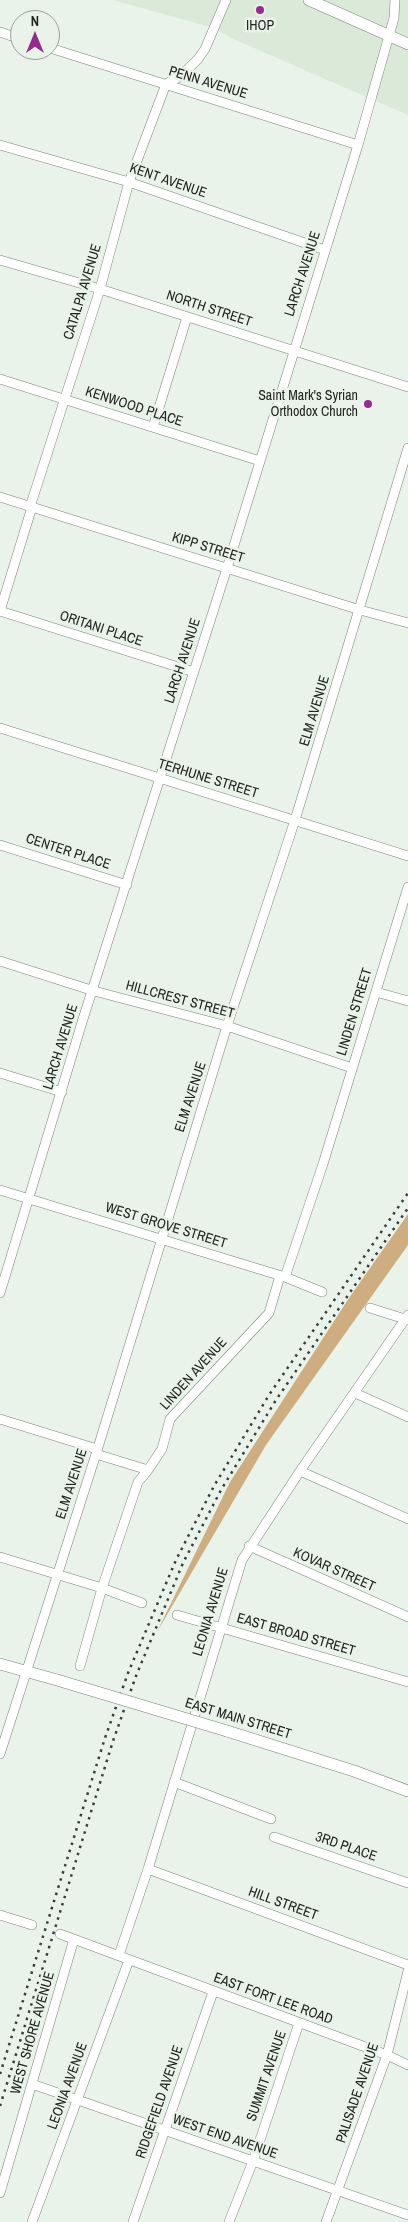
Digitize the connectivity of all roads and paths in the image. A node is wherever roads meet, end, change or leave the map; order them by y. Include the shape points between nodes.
1 (226, 0) edge
2 (309, 0) edge
3 (395, 0) edge
4 (389, 35) junction
5 (408, 44) edge
6 (60, 51) edge
7 (166, 84) junction
8 (0, 145) edge
9 (358, 145) junction
10 (130, 182) junction
11 (325, 250) junction
12 (0, 260) edge
13 (100, 289) junction
14 (187, 317) junction
15 (293, 350) junction
16 (0, 378) edge
17 (408, 387) edge
18 (65, 399) junction
19 (153, 427) junction
20 (408, 448) edge
21 (260, 461) junction
22 (0, 497) edge
23 (32, 507) junction
24 (227, 568) junction
25 (360, 610) junction
26 (0, 611) edge
27 (408, 623) edge
28 (194, 672) junction
29 (0, 728) edge
30 (160, 778) junction
31 (295, 820) junction
32 (0, 845) edge
33 (408, 856) edge
34 (127, 885) junction
35 (408, 887) edge
36 (0, 961) edge
37 (94, 991) junction
38 (376, 992) junction
39 (408, 1001) edge
40 (227, 1026) junction
41 (352, 1068) junction
42 (0, 1074) edge
43 (62, 1092) junction
44 (328, 1145) joint
45 (0, 1190) edge
46 (29, 1199) junction
47 (162, 1239) junction
48 (283, 1276) junction
49 (322, 1292) dead end
50 (0, 1293) edge
51 (370, 1308) dead end
52 (407, 1318) edge
53 (355, 1393) junction
54 (408, 1417) edge
55 (0, 1419) edge
56 (97, 1451) junction
57 (148, 1470) junction
58 (300, 1471) junction
59 (408, 1519) edge
60 (249, 1546) junction
61 (0, 1557) edge
62 (57, 1575) junction
63 (102, 1588) junction
64 (142, 1603) dead end
65 (177, 1615) dead end
66 (408, 1617) edge
67 (220, 1627) junction
68 (0, 1664) edge
69 (80, 1666) dead end
70 (26, 1672) junction
71 (408, 1682) edge
72 (0, 1754) edge
73 (174, 1782) junction
74 (408, 1791) edge
75 (271, 1819) dead end
76 (274, 1837) dead end
77 (148, 1869) junction
78 (408, 1883) edge
79 (0, 1915) edge
80 (32, 1925) dead end
81 (60, 1934) dead end
82 (74, 1939) junction
83 (119, 1955) junction
84 (129, 1960) junction
85 (408, 1965) edge
86 (407, 1976) edge
87 (212, 1992) junction
88 (299, 2023) junction
89 (387, 2055) junction
90 (408, 2065) edge
91 (32, 2084) junction
92 (77, 2100) junction
93 (165, 2130) junction
94 (253, 2161) junction
95 (338, 2191) junction
96 (0, 2193) edge
97 (408, 2216) edge
98 (32, 2222) edge
99 (133, 2222) edge
100 (229, 2222) edge
101 (326, 2222) edge

1 - 7 street via 198,59 181,76
2 - 4 main road
3 - 4 street, LARCH AVENUE
4 - 5 main road
4 - 9 street, LARCH AVENUE
6 - 7 street, PENN AVENUE
7 - 9 street, PENN AVENUE
7 - 10 street, CATALPA AVENUE
8 - 10 street, KENT AVENUE
9 - 11 street, LARCH AVENUE
10 - 11 street, KENT AVENUE
10 - 13 street, CATALPA AVENUE
11 - 15 street, LARCH AVENUE
12 - 13 street, NORTH STREET
13 - 14 street, NORTH STREET
13 - 18 street, CATALPA AVENUE
14 - 15 street, NORTH STREET
14 - 19 street
15 - 17 street, NORTH STREET
15 - 21 street, LARCH AVENUE
16 - 18 street, KENWOOD PLACE
18 - 19 street, KENWOOD PLACE
18 - 23 street, CATALPA AVENUE
19 - 21 street, KENWOOD PLACE
20 - 25 street, ELM AVENUE
21 - 24 street, LARCH AVENUE
22 - 23 street, KIPP STREET
23 - 24 street, KIPP STREET
23 - 26 street, CATALPA AVENUE
24 - 25 street, KIPP STREET
24 - 28 street, LARCH AVENUE
25 - 27 street, KIPP STREET
25 - 31 street, ELM AVENUE
26 - 28 street, ORITANI PLACE
28 - 30 street, LARCH AVENUE
29 - 30 street, TERHUNE STREET
30 - 31 street, TERHUNE STREET
30 - 34 street, LARCH AVENUE
31 - 33 street, TERHUNE STREET
31 - 40 street, ELM AVENUE
32 - 34 street, CENTER PLACE
34 - 37 street, LARCH AVENUE
35 - 38 street, LINDEN STREET
36 - 37 street, HILLCREST STREET
37 - 40 street, HILLCREST STREET
37 - 43 street, LARCH AVENUE
38 - 39 street
38 - 41 street, LINDEN STREET
40 - 41 street, HILLCREST STREET
40 - 47 street, ELM AVENUE
41 - 44 street, LINDEN STREET
42 - 43 street
43 - 46 street, LARCH AVENUE
44 - 48 street, LINDEN AVENUE
45 - 46 street, WEST GROVE STREET
46 - 47 street, WEST GROVE STREET
46 - 50 street, LARCH AVENUE
47 - 48 street, WEST GROVE STREET
47 - 56 street, ELM AVENUE
48 - 49 street, WEST GROVE STREET
48 - 57 street, LINDEN AVENUE via 269,1313 170,1419 162,1449
51 - 52 street
52 - 53 street, LEONIA AVENUE
53 - 54 street
53 - 58 street, LEONIA AVENUE
55 - 56 street
56 - 57 street
56 - 62 street, ELM AVENUE
57 - 63 street, LINDEN AVENUE via 138,1482
58 - 59 street
58 - 60 street, LEONIA AVENUE
60 - 66 street, KOVAR STREET
60 - 67 street, LEONIA AVENUE
61 - 62 street
62 - 63 street
62 - 70 street, ELM AVENUE
63 - 64 street
63 - 69 street, LINDEN AVENUE
65 - 67 street, EAST BROAD STREET
67 - 71 street, EAST BROAD STREET
67 - 73 street, LEONIA AVENUE
68 - 70 main road, EAST MAIN STREET
70 - 72 street, ELM AVENUE
70 - 74 main road, EAST MAIN STREET, bridge via 227,1731
73 - 75 street
73 - 77 street, LEONIA AVENUE
76 - 78 street, 3RD PLACE
77 - 83 street, LEONIA AVENUE
77 - 85 street, HILL STREET
79 - 80 street
81 - 82 street
82 - 83 street
82 - 91 street, WEST SHORE AVENUE
83 - 84 street, EAST FORT LEE ROAD
84 - 87 street, EAST FORT LEE ROAD
84 - 92 street, LEONIA AVENUE
86 - 89 street, PALISADE AVENUE
87 - 88 street, EAST FORT LEE ROAD
87 - 93 street, RIDGEFIELD AVENUE
88 - 89 street, EAST FORT LEE ROAD
88 - 94 street, SUMMIT AVENUE
89 - 90 street, EAST FORT LEE ROAD
89 - 95 street, PALISADE AVENUE
91 - 92 street, WEST END AVENUE
91 - 96 street, WEST SHORE AVENUE
92 - 93 street, WEST END AVENUE
92 - 98 street, LEONIA AVENUE
93 - 94 street, WEST END AVENUE
93 - 99 street, RIDGEFIELD AVENUE
94 - 95 street, WEST END AVENUE
94 - 100 street, SUMMIT AVENUE
95 - 97 street, WEST END AVENUE
95 - 101 street, PALISADE AVENUE

